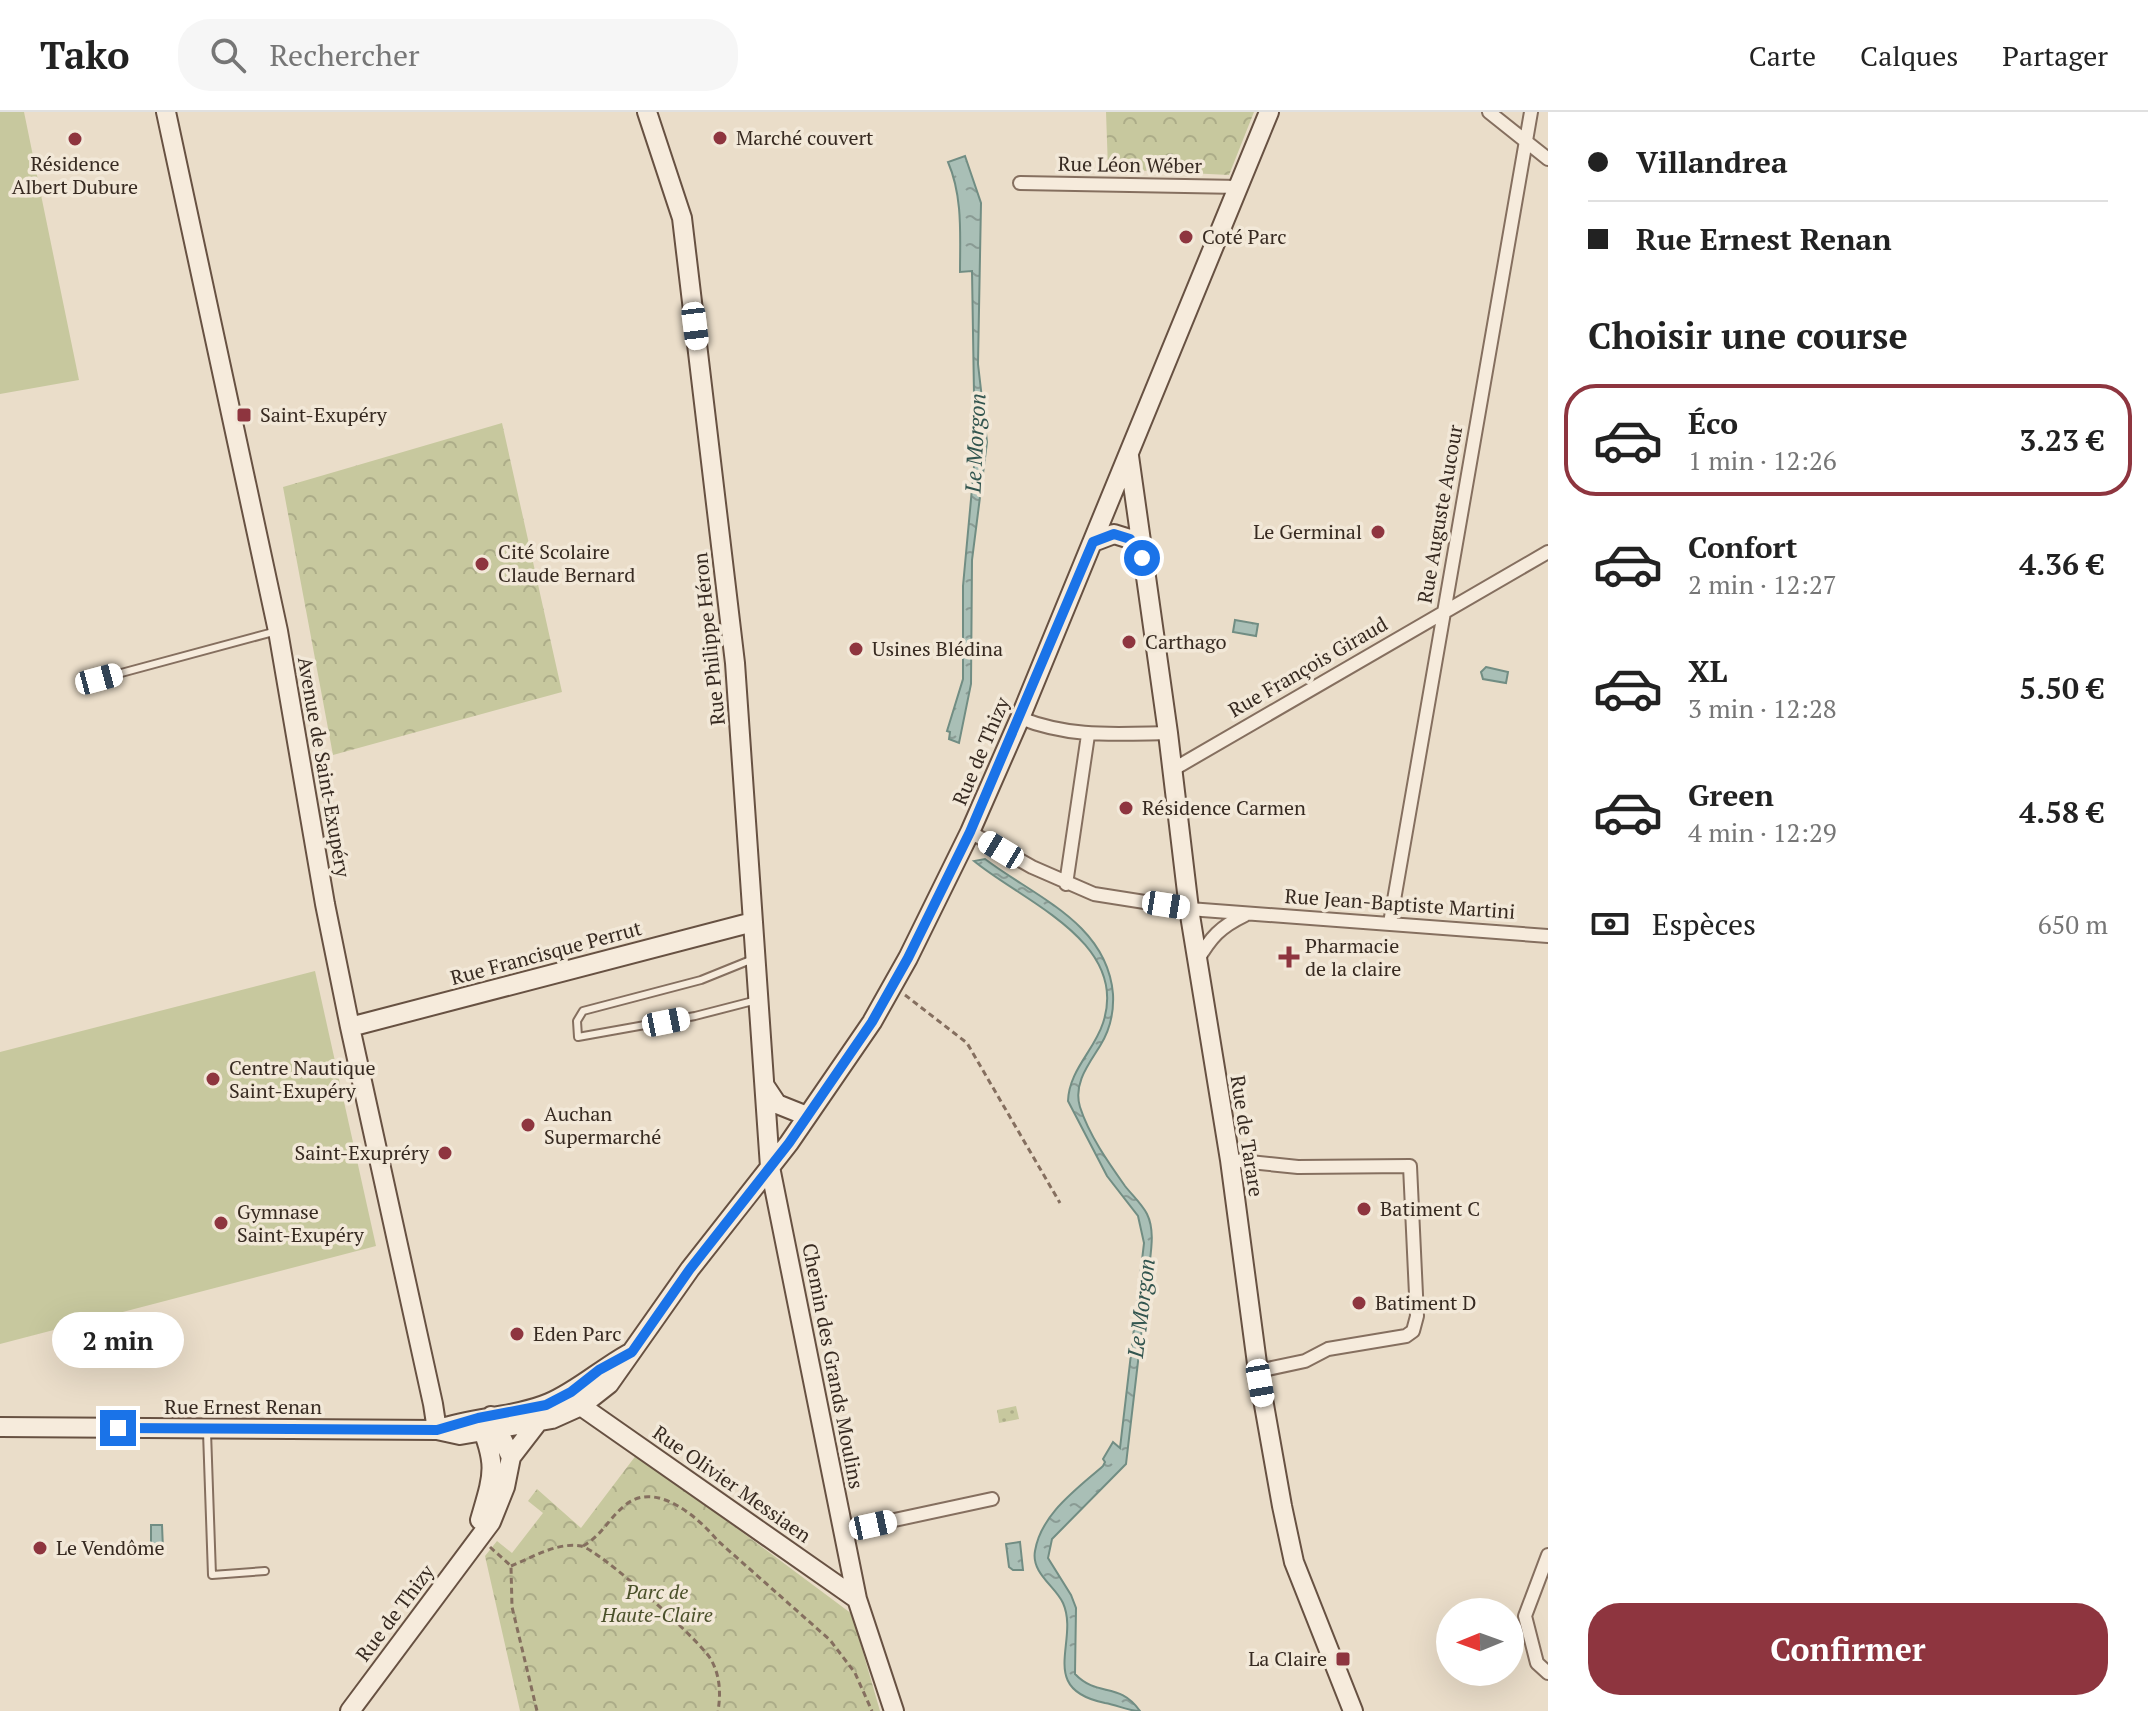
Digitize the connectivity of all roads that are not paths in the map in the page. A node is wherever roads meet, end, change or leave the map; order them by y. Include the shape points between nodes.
1 (166, 112) edge
2 (647, 112) edge
3 (1269, 112) edge
4 (1489, 112) edge
5 (1531, 112) edge
6 (1526, 141) junction
7 (1548, 159) edge
8 (1020, 183) dead end
9 (1240, 187) junction
10 (1129, 456) junction
11 (1093, 542) junction
12 (1548, 552) edge
13 (1142, 558) junction
14 (1443, 612) junction
15 (278, 631) junction
16 (99, 679) dead end
17 (1020, 718) junction
18 (1168, 733) junction
19 (1088, 735) junction
20 (1172, 770) junction
21 (970, 832) junction
22 (1066, 884) junction
23 (1189, 909) junction
24 (1250, 913) junction
25 (753, 922) junction
26 (1390, 923) junction
27 (1548, 936) edge
28 (756, 958) junction
29 (1197, 961) junction
30 (759, 999) junction
31 (350, 1027) junction
32 (764, 1085) junction
33 (807, 1116) junction
34 (1230, 1160) junction
35 (770, 1167) junction
36 (632, 1352) junction
37 (1258, 1371) junction
38 (581, 1406) junction
39 (538, 1422) junction
40 (488, 1424) junction
41 (0, 1427) edge
42 (206, 1429) junction
43 (437, 1430) junction
44 (511, 1457) junction
45 (992, 1499) dead end
46 (843, 1531) junction
47 (483, 1545) junction
48 (1548, 1555) edge
49 (265, 1571) dead end
50 (857, 1599) junction
51 (1548, 1673) edge
52 (350, 1711) edge
53 (894, 1711) edge
54 (1353, 1711) edge

1 - 15 main road, Avenue de Saint-Exupéry
2 - 25 main road, Rue Philippe Héron via 682,218 735,663
3 - 9 main road, Rue de Thizy
4 - 6 street
5 - 6 street, Rue Auguste Aucour
6 - 7 street
6 - 14 street, Rue Auguste Aucour
8 - 9 street, Rue Léon Wéber
9 - 10 main road, Rue de Thizy
10 - 11 main road, Rue de Thizy
10 - 13 main road, Rue de Tarare
11 - 13 main road via 1114,534 1130,539
11 - 17 main road, Rue de Thizy
12 - 14 street, Rue François Giraud
13 - 18 main road, Rue de Tarare
14 - 20 street, Rue François Giraud
14 - 26 street, Rue Auguste Aucour
15 - 16 lane
15 - 31 main road, Avenue de Saint-Exupéry
17 - 19 street
17 - 21 main road, Rue de Thizy
18 - 19 street
18 - 20 main road, Rue de Tarare
19 - 22 street
20 - 23 main road, Rue de Tarare
21 - 22 street, Rue Jean-Baptiste Martini
21 - 33 main road, Rue de Thizy via 872,1022
22 - 23 street, Rue Jean-Baptiste Martini via 1094,894
23 - 24 street, Rue Jean-Baptiste Martini
23 - 29 main road, Rue de Tarare
24 - 26 street, Rue Jean-Baptiste Martini
24 - 29 street via 1210,938
25 - 28 main road, Rue Philippe Héron
25 - 31 main road, Rue Francisque Perrut
26 - 27 street, Rue Jean-Baptiste Martini
28 - 30 main road, Rue Philippe Héron
28 - 30 lane via 701,980 583,1011 577,1021 578,1037
29 - 34 main road, Rue de Tarare
30 - 32 main road, Rue Philippe Héron
31 - 43 main road, Avenue de Saint-Exupéry
32 - 33 main road via 777,1104
32 - 35 main road, Rue Philippe Héron
33 - 35 main road, Rue de Thizy
34 - 37 main road, Rue de Tarare
34 - 37 street via 1298,1167 1410,1166 1417,1316 1413,1331
35 - 36 main road, Rue de Thizy
35 - 46 main road, Chemin des Grands Moulins
36 - 38 main road, Rue de Thizy via 609,1384
36 - 40 main road, Rue de Thizy via 546,1405
37 - 54 main road, Rue de Tarare via 1294,1562
38 - 39 main road, Rue de Thizy
38 - 50 main road, Rue Olivier Messiaen
39 - 40 main road, Rue de Thizy
39 - 44 main road
40 - 43 main road, Rue Ernest Renan
40 - 44 main road
40 - 47 main road, Rue de Thizy via 492,1482
41 - 42 main road, Rue Ernest Renan
42 - 43 main road, Rue Ernest Renan
42 - 49 lane via 212,1575
44 - 47 main road, Rue de Thizy
45 - 46 street
46 - 50 main road, Chemin des Grands Moulins
47 - 52 main road, Rue de Thizy
48 - 51 street via 1525,1616 1537,1663
50 - 53 main road, Chemin des Grands Moulins

